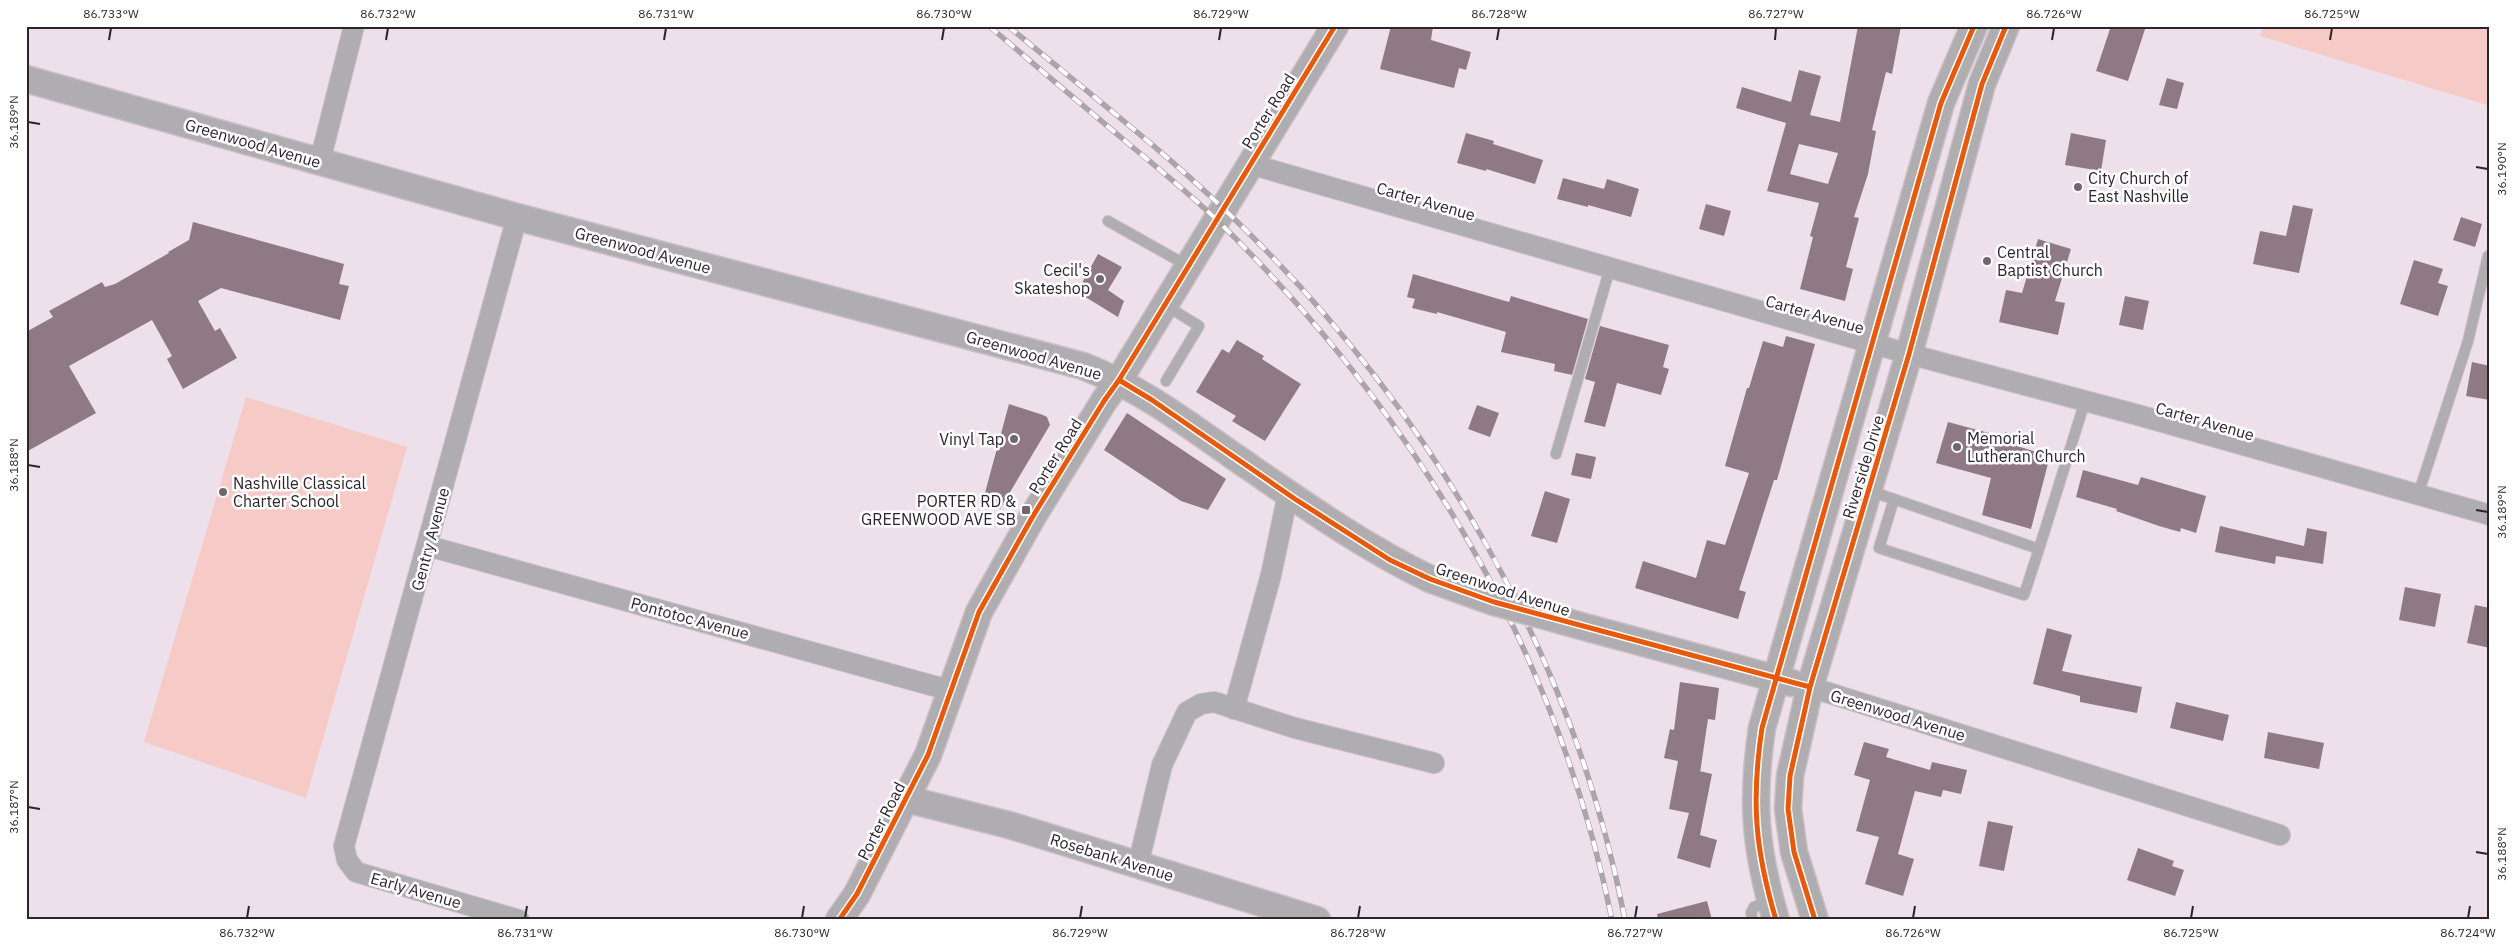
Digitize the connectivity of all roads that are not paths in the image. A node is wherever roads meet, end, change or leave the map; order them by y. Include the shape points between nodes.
1 (354, 26) edge
2 (1334, 26) edge
3 (1974, 26) edge
4 (2006, 26) edge
5 (26, 79) edge
6 (320, 161) junction
7 (1250, 164) junction
8 (517, 217) junction
9 (1108, 221) dead end
10 (2488, 256) dead end
11 (1189, 266) junction
12 (1610, 268) junction
13 (1165, 305) junction
14 (1873, 344) junction
15 (1909, 354) junction
16 (1119, 380) junction
17 (1166, 381) dead end
18 (2085, 401) junction
19 (1556, 454) dead end
20 (1834, 480) junction
21 (1869, 491) junction
22 (1288, 494) junction
23 (2418, 495) junction
24 (1894, 499) junction
25 (2490, 515) edge
26 (428, 546) junction
27 (2039, 549) junction
28 (1776, 679) junction
29 (1810, 687) junction
30 (952, 691) junction
31 (1234, 709) junction
32 (1434, 763) dead end
33 (906, 799) junction
34 (2280, 835) dead end
35 (347, 860) joint
36 (1138, 864) junction
37 (1766, 913) edge
38 (519, 920) edge
39 (839, 920) edge
40 (1317, 920) edge
41 (1815, 920) edge

1 - 6 street
2 - 7 street, Porter Road
3 - 14 street, Riverside Drive via 1941,103
4 - 15 street, Riverside Drive via 1982,84
5 - 6 street, Greenwood Avenue
6 - 8 street, Greenwood Avenue
7 - 11 street, Porter Road
7 - 12 street, Carter Avenue
8 - 16 street, Greenwood Avenue via 1083,366
8 - 26 street, Gentry Avenue
9 - 11 lane
10 - 23 lane via 2468,341
11 - 13 street, Porter Road
12 - 14 street, Carter Avenue
12 - 19 lane
13 - 16 street, Porter Road
13 - 17 lane via 1199,326
14 - 15 street, Carter Avenue
14 - 20 street, Riverside Drive
15 - 18 street, Carter Avenue
15 - 21 street, Riverside Drive
16 - 22 street, Greenwood Avenue
16 - 30 street, Porter Road via 1033,516 979,612
18 - 23 street, Carter Avenue
18 - 27 lane
20 - 21 street
20 - 28 street, Riverside Drive
21 - 24 lane
21 - 29 street, Riverside Drive
22 - 28 street, Greenwood Avenue, bridge via 1390,560 1430,579 1494,602
22 - 31 street via 1271,575
23 - 25 street, Carter Avenue
24 - 27 lane
24 - 27 lane via 1879,548 2024,595
26 - 30 street, Pontotoc Avenue
26 - 35 street, Gentry Avenue via 344,846
28 - 29 street, Greenwood Avenue
28 - 37 street, Riverside Drive via 1762,728 1754,804
29 - 34 street, Greenwood Avenue
29 - 41 street, Riverside Drive via 1790,776 1788,809 1794,852
30 - 33 street, Porter Road via 928,756
31 - 32 street
31 - 36 street via 1214,702 1201,704 1187,712 1162,765
33 - 36 street, Rosebank Avenue via 1009,825
33 - 39 street, Porter Road via 857,894
35 - 38 street, Early Avenue via 356,872
36 - 40 street, Rosebank Avenue

